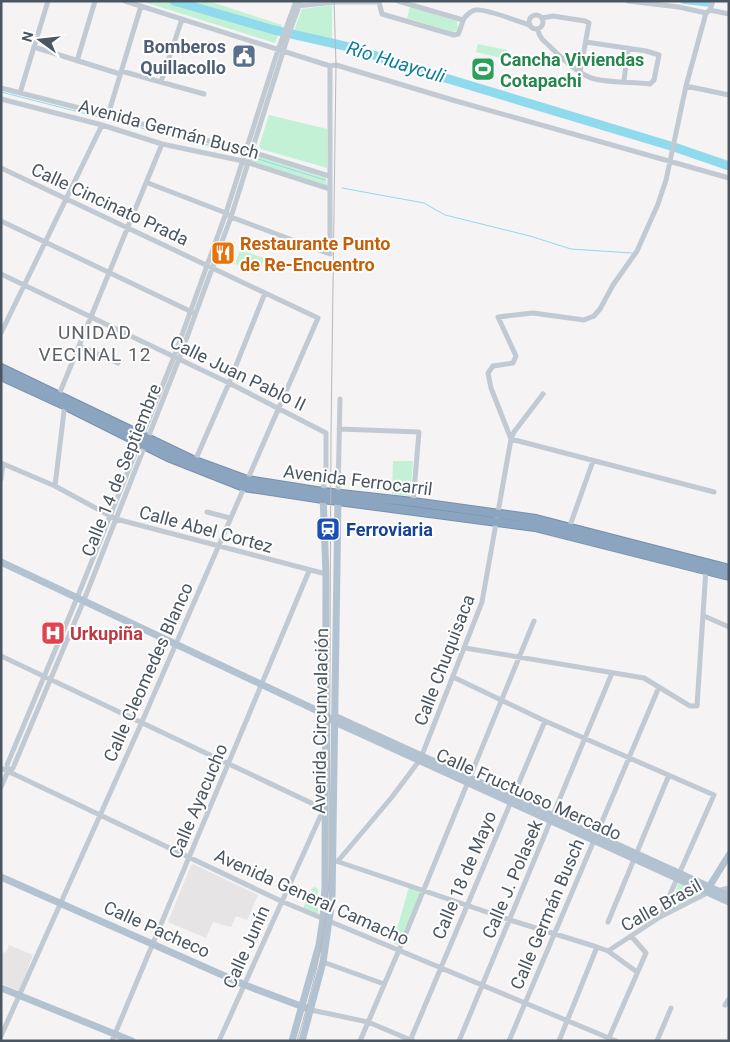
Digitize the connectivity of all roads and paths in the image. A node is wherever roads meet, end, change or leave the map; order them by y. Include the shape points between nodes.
1 (48, 1) edge
2 (96, 1) edge
3 (125, 1) edge
4 (398, 1) edge
5 (628, 1) edge
6 (713, 1) edge
7 (329, 2) edge
8 (345, 2) edge
9 (380, 2) edge
10 (298, 4) edge
11 (141, 6) junction
12 (708, 12) junction
13 (729, 14) edge
14 (542, 18) junction
15 (182, 19) junction
16 (463, 20) junction
17 (530, 25) junction
18 (538, 29) junction
19 (586, 42) junction
20 (34, 47) junction
21 (628, 48) junction
22 (281, 50) junction
23 (77, 61) junction
24 (330, 66) junction
25 (121, 72) junction
26 (580, 72) junction
27 (624, 81) junction
28 (161, 82) junction
29 (686, 86) junction
30 (1, 88) edge
31 (20, 93) junction
32 (204, 94) dead end
33 (729, 95) edge
34 (1, 99) edge
35 (108, 115) junction
36 (102, 126) junction
37 (162, 144) junction
38 (249, 151) junction
39 (246, 162) junction
40 (670, 162) junction
41 (1, 168) edge
42 (329, 176) junction
43 (729, 178) edge
44 (148, 183) junction
45 (330, 189) junction
46 (66, 198) junction
47 (228, 215) junction
48 (1, 222) edge
49 (128, 228) junction
50 (45, 242) junction
51 (206, 266) junction
52 (212, 268) junction
53 (109, 273) junction
54 (1, 274) edge
55 (24, 285) junction
56 (265, 293) junction
57 (193, 313) junction
58 (91, 317) junction
59 (318, 318) joint
60 (1, 333) edge
61 (79, 346) junction
62 (177, 358) junction
63 (118, 363) dead end
64 (1, 368) edge
65 (1, 376) edge
66 (229, 383) junction
67 (543, 394) dead end
68 (58, 398) junction
69 (340, 399) dead end
70 (66, 402) junction
71 (278, 409) junction
72 (339, 429) junction
73 (326, 433) joint
74 (511, 440) junction
75 (143, 441) junction
76 (195, 461) junction
77 (593, 461) junction
78 (2, 463) edge
79 (1, 479) edge
80 (246, 483) junction
81 (55, 486) junction
82 (714, 492) dead end
83 (323, 496) junction
84 (338, 497) junction
85 (413, 502) junction
86 (207, 512) dead end
87 (109, 516) junction
88 (230, 518) junction
89 (497, 518) junction
90 (116, 519) junction
91 (569, 531) junction
92 (219, 546) junction
93 (1, 562) edge
94 (707, 566) junction
95 (729, 569) edge
96 (309, 571) junction
97 (326, 574) junction
98 (729, 576) edge
99 (80, 599) junction
100 (704, 616) junction
101 (534, 621) dead end
102 (729, 627) edge
103 (175, 644) junction
104 (465, 648) junction
105 (1, 656) edge
106 (520, 657) junction
107 (612, 673) junction
108 (48, 677) junction
109 (453, 677) junction
110 (262, 685) junction
111 (659, 687) junction
112 (502, 700) junction
113 (328, 715) junction
114 (545, 721) junction
115 (141, 724) junction
116 (586, 738) junction
117 (628, 757) junction
118 (420, 758) junction
119 (229, 765) junction
120 (1, 768) edge
121 (8, 771) junction
122 (669, 775) junction
123 (469, 780) junction
124 (1, 787) edge
125 (511, 799) junction
126 (326, 810) junction
127 (100, 815) junction
128 (552, 818) junction
129 (594, 838) junction
130 (729, 855) edge
131 (636, 856) junction
132 (189, 858) junction
133 (336, 861) junction
134 (678, 875) junction
135 (1, 877) edge
136 (729, 888) edge
137 (709, 890) junction
138 (424, 891) junction
139 (718, 891) junction
140 (729, 896) edge
141 (282, 900) junction
142 (60, 902) junction
143 (729, 902) edge
144 (467, 905) junction
145 (660, 917) junction
146 (326, 920) junction
147 (510, 920) junction
148 (608, 922) dead end
149 (554, 933) junction
150 (632, 937) junction
151 (153, 944) junction
152 (597, 947) junction
153 (399, 950) junction
154 (608, 951) junction
155 (323, 962) junction
156 (440, 967) junction
157 (637, 972) junction
158 (384, 984) junction
159 (245, 985) junction
160 (482, 985) junction
161 (1, 988) edge
162 (20, 995) junction
163 (729, 1000) edge
164 (524, 1003) junction
165 (725, 1005) dead end
166 (302, 1008) junction
167 (671, 1008) dead end
168 (311, 1010) junction
169 (567, 1020) junction
170 (368, 1022) junction
171 (1, 1036) edge
172 (113, 1037) edge
173 (609, 1039) edge
174 (411, 1040) edge
175 (132, 1041) edge
176 (219, 1041) edge
177 (292, 1041) edge
178 (302, 1041) edge
179 (360, 1041) edge
180 (459, 1041) edge
181 (509, 1041) edge
182 (559, 1041) edge
183 (616, 1041) edge
184 (658, 1041) edge

1 - 20 street
2 - 23 street
3 - 11 street
4 - 16 street
5 - 12 street
6 - 12 street
7 - 8 street
7 - 10 street
8 - 9 street
9 - 16 street via 382,14 454,35 461,30
10 - 22 street, Calle 14 de Septiembre
11 - 15 street
11 - 25 street
12 - 13 street
12 - 29 street
14 - 17 street via 532,17
14 - 18 street via 543,24
14 - 19 street via 553,16 589,23
15 - 22 street
15 - 28 street
16 - 17 street via 475,10 484,10
17 - 18 street
18 - 26 street via 542,39
19 - 21 street
19 - 26 street
20 - 23 street
20 - 31 street
21 - 27 street
21 - 27 street via 659,55 654,80 650,84
22 - 24 street
22 - 38 street, Calle 14 de Septiembre
23 - 25 street
24 - 40 street via 336,65
24 - 42 street
25 - 28 street
25 - 35 street
26 - 27 street via 596,79
28 - 32 street
29 - 33 street
29 - 40 street
30 - 31 street, Avenida Germán Busch
31 - 35 street, Avenida Germán Busch
34 - 36 street, Avenida Germán Busch
35 - 38 street, Avenida Germán Busch
36 - 37 street, Avenida Germán Busch
36 - 46 street
37 - 39 street, Avenida Germán Busch
37 - 44 street
38 - 39 street, Calle 14 de Septiembre
38 - 42 street, Avenida Germán Busch
39 - 45 street, Avenida Germán Busch
39 - 47 street, Calle 14 de Septiembre
40 - 43 street
40 - 74 street via 658,204 637,251 594,316 584,320 532,313 498,317 516,356 513,363 492,366 488,373
41 - 46 street, Calle Cincinato Prada
42 - 45 street
44 - 47 street
44 - 49 street
45 - 47 street via 330,254
46 - 49 street, Calle Cincinato Prada
46 - 50 street
47 - 51 street, Calle 14 de Septiembre
47 - 52 street, Calle 14 de Septiembre
48 - 50 street
49 - 51 street, Calle Cincinato Prada
49 - 53 street
50 - 53 street
50 - 55 street
51 - 52 street, Calle Cincinato Prada
51 - 57 street, Calle 14 de Septiembre
52 - 56 street, Calle Cincinato Prada
52 - 57 street, Calle 14 de Septiembre
53 - 57 street
53 - 58 street
54 - 55 street, Calle Juan Pablo II
55 - 58 street, Calle Juan Pablo II
55 - 60 street
56 - 59 street, Calle Cincinato Prada
56 - 66 street
57 - 62 street, Calle 14 de Septiembre
58 - 61 street
58 - 62 street, Calle Juan Pablo II
59 - 71 street, Calle Cleomedes Blanco
61 - 63 street
61 - 68 street
62 - 66 street, Calle Juan Pablo II
62 - 75 street, Calle 14 de Septiembre
64 - 68 highway, Avenida Ferrocarril
65 - 68 highway, Avenida Ferrocarril
66 - 71 street, Calle Juan Pablo II
66 - 76 street
67 - 74 street
68 - 70 highway, Avenida Ferrocarril
69 - 72 street, Avenida Circunvalación
70 - 75 highway, Avenida Ferrocarril
70 - 81 street
71 - 73 street, Calle Juan Pablo II
71 - 80 street, Calle Cleomedes Blanco
72 - 84 street, Avenida Circunvalación
72 - 85 street via 419,432
73 - 83 street, Avenida Circunvalación
74 - 77 street
74 - 89 street, Calle Chuquisaca
75 - 76 highway, Avenida Ferrocarril
75 - 80 highway, Avenida Ferrocarril via 192,468
75 - 87 street, Calle 14 de Septiembre
75 - 90 street, Calle 14 de Septiembre
76 - 80 highway, Avenida Ferrocarril
77 - 82 street
77 - 91 street
78 - 79 street
78 - 81 street, Calle Abel Cortez
80 - 83 highway, Avenida Ferrocarril
80 - 88 street, Calle Cleomedes Blanco
81 - 87 street, Calle Abel Cortez
83 - 84 highway, Avenida Ferrocarril
83 - 97 main road, Avenida Circunvalación
84 - 85 highway, Avenida Ferrocarril
84 - 89 highway, Avenida Ferrocarril
84 - 113 main road, Avenida Circunvalación
85 - 89 highway, Avenida Ferrocarril
86 - 88 street
87 - 90 street, Calle Abel Cortez
87 - 99 street, Calle 14 de Septiembre
88 - 92 street, Calle Cleomedes Blanco
89 - 91 highway, Avenida Ferrocarril via 536,520
89 - 104 street, Calle Chuquisaca via 482,602
90 - 92 street, Calle Abel Cortez
90 - 99 street, Calle 14 de Septiembre
91 - 94 highway, Avenida Ferrocarril
92 - 96 street, Calle Abel Cortez
92 - 103 street, Calle Cleomedes Blanco
93 - 99 main road, Calle Fructuoso Mercado
94 - 95 highway, Avenida Ferrocarril
94 - 98 highway, Avenida Ferrocarril
94 - 100 street
96 - 97 street, Calle Abel Cortez
96 - 110 street, Calle Ayacucho
97 - 113 main road, Avenida Circunvalación
99 - 103 main road, Calle Fructuoso Mercado
99 - 108 street, Calle 14 de Septiembre
100 - 102 street
100 - 111 street via 697,706 690,706
101 - 106 street
103 - 110 main road, Calle Fructuoso Mercado
103 - 115 street, Calle Cleomedes Blanco
104 - 106 street
104 - 109 street, Calle Chuquisaca
105 - 108 street
106 - 107 street
106 - 112 street
107 - 111 street via 644,678
107 - 116 street, Calle J. Polasek
108 - 115 street
108 - 121 street, Calle 14 de Septiembre via 7,765
109 - 112 street
109 - 118 street, Calle Chuquisaca
110 - 113 main road, Calle Fructuoso Mercado
110 - 119 street, Calle Ayacucho
111 - 117 street, Calle Germán Busch
112 - 114 street
112 - 123 street
113 - 118 main road, Calle Fructuoso Mercado
113 - 126 main road, Avenida Circunvalación
113 - 133 main road, Avenida Circunvalación
114 - 116 street
114 - 125 street, Calle 18 de Mayo
115 - 119 street
115 - 127 street, Calle Cleomedes Blanco
116 - 117 street
116 - 128 street, Calle J. Polasek
117 - 122 street
117 - 129 street, Calle Germán Busch
118 - 123 main road, Calle Fructuoso Mercado
118 - 133 street, Calle Chuquisaca via 392,797
119 - 126 street
119 - 132 street, Calle Ayacucho
120 - 121 street, Avenida General Camacho
121 - 124 street, Calle 14 de Septiembre
121 - 127 street, Avenida General Camacho
122 - 131 street
122 - 134 street via 714,795
123 - 125 main road, Calle Fructuoso Mercado
123 - 138 street
125 - 128 main road, Calle Fructuoso Mercado
125 - 144 street, Calle 18 de Mayo
126 - 141 street, Calle Junín
126 - 146 main road, Avenida Circunvalación
127 - 132 street, Avenida General Camacho
127 - 142 street, Calle Cleomedes Blanco
128 - 129 main road, Calle Fructuoso Mercado
128 - 147 street, Calle J. Polasek
129 - 131 main road, Calle Fructuoso Mercado
129 - 149 street, Calle Germán Busch
130 - 137 main road
131 - 134 main road, Calle Fructuoso Mercado
131 - 148 street
132 - 141 street, Avenida General Camacho
132 - 151 street, Calle Ayacucho
133 - 138 street
133 - 146 main road, Avenida Circunvalación
134 - 137 main road, Calle Fructuoso Mercado
134 - 145 street
135 - 142 main road, Calle Pacheco
136 - 139 street, Calle Brasil
137 - 139 main road, Calle Fructuoso Mercado
137 - 143 main road, Calle Fructuoso Mercado
137 - 145 street, Calle Brasil
138 - 144 street
138 - 153 street
139 - 140 main road, Calle Fructuoso Mercado
141 - 146 street, Avenida General Camacho
141 - 159 street, Calle Junín
142 - 151 main road, Calle Pacheco
142 - 162 street, Calle Cleomedes Blanco
144 - 147 street
144 - 156 street, Calle 18 de Mayo
145 - 150 street, Calle Brasil
146 - 153 street, Avenida General Camacho
146 - 155 main road, Avenida Circunvalación
146 - 166 main road, Avenida Circunvalación
147 - 149 street
147 - 160 street, Calle J. Polasek
149 - 152 street
149 - 164 street, Calle Germán Busch
150 - 154 street, Calle Brasil
150 - 157 street via 646,953
151 - 159 main road, Calle Pacheco
151 - 172 street, Calle Ayacucho
152 - 154 street
152 - 169 street
153 - 156 street, Avenida General Camacho
153 - 158 street
154 - 157 street
155 - 158 street
155 - 168 main road, Avenida Circunvalación
156 - 160 street, Avenida General Camacho
156 - 174 street, Calle 18 de Mayo
157 - 173 street
158 - 170 street
159 - 166 main road, Calle Pacheco
159 - 176 street, Calle Junín
160 - 164 street, Avenida General Camacho
160 - 180 street, Calle J. Polasek
161 - 162 main road
162 - 171 street, Calle Cleomedes Blanco
162 - 172 main road
163 - 165 street
164 - 169 street, Avenida General Camacho
164 - 181 street, Calle Germán Busch
166 - 168 main road, Calle Pacheco
166 - 177 main road, Avenida Circunvalación
167 - 184 street
168 - 170 street
168 - 178 main road, Avenida Circunvalación
169 - 173 street, Avenida General Camacho
169 - 182 street
170 - 174 street
170 - 179 street
172 - 175 main road
173 - 183 street, Avenida General Camacho

